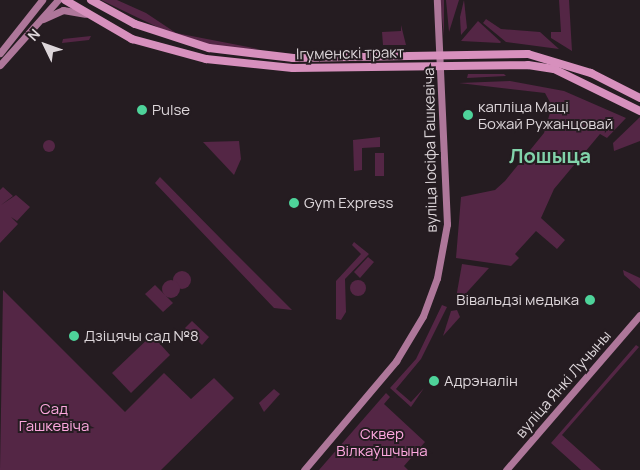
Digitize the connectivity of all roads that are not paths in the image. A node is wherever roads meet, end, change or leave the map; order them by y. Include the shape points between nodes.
1 (42, 0) edge
2 (58, 0) edge
3 (66, 0) edge
4 (437, 0) edge
5 (94, 2) edge
6 (85, 14) junction
7 (38, 21) junction
8 (0, 53) edge
9 (442, 55) junction
10 (0, 65) edge
11 (443, 65) junction
12 (640, 98) edge
13 (640, 111) edge
14 (640, 315) edge
15 (304, 470) edge
16 (506, 470) edge

1 - 8 street
2 - 7 street
3 - 6 main road, Ігуменскі тракт
4 - 9 street, вуліца Іосіфа Гашкевіча
5 - 9 main road, Ігуменскі тракт via 182,42 252,55
6 - 7 street via 63,10
6 - 11 main road, Ігуменскі тракт via 132,39 231,64 293,68
7 - 10 street
9 - 11 street, вуліца Іосіфа Гашкевіча
9 - 12 main road, Ігуменскі тракт via 541,56 591,73
11 - 13 main road, Ігуменскі тракт via 514,64 554,69
11 - 15 street, вуліца Іосіфа Гашкевіча via 447,224 437,278 423,316 396,361
14 - 16 street, вуліца Янкі Лучыны

